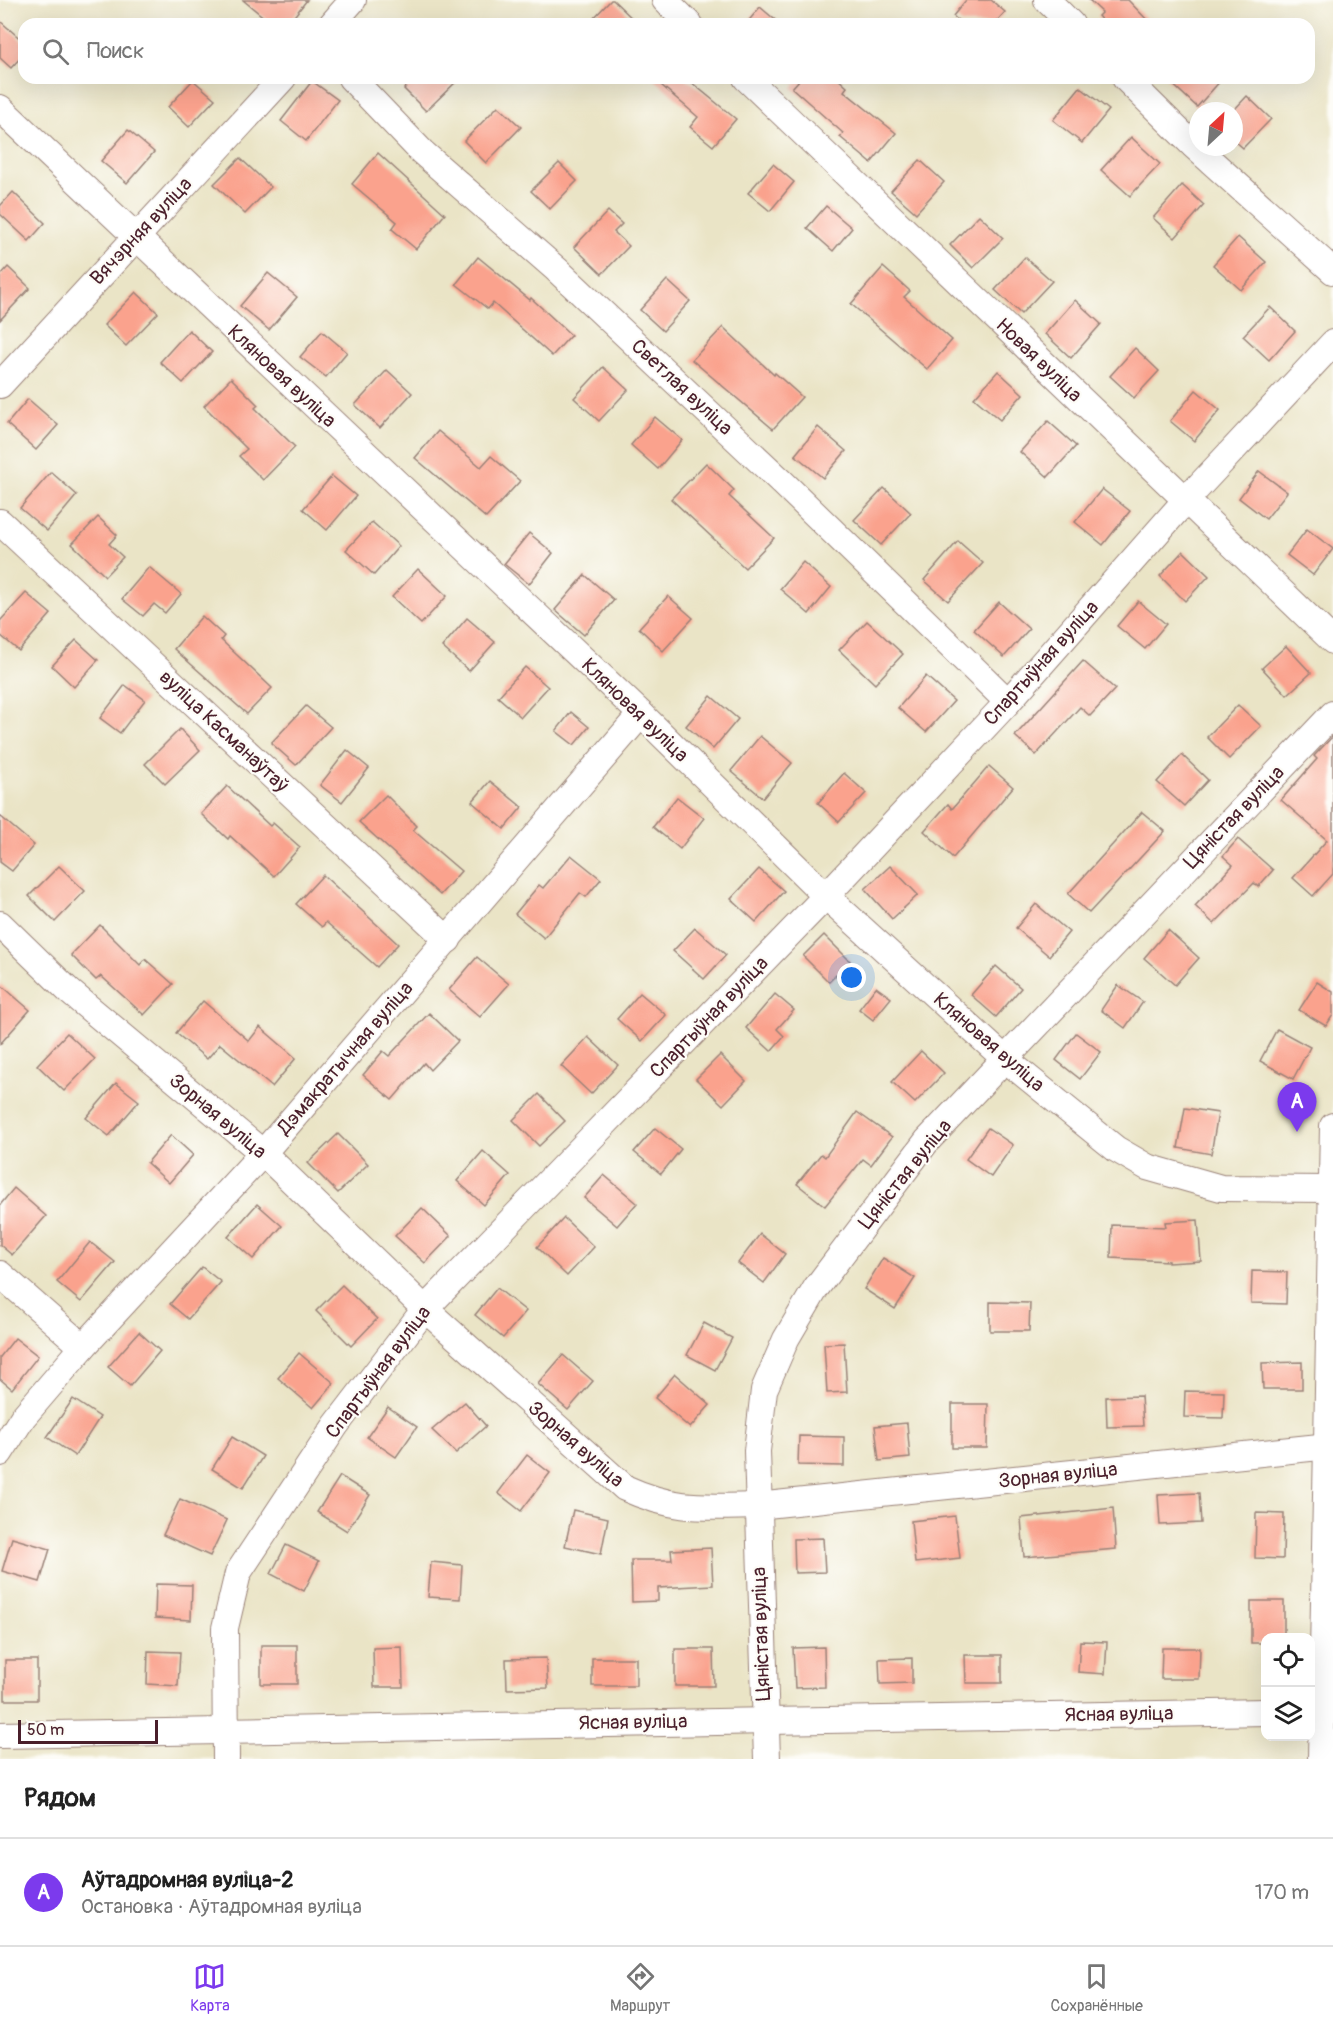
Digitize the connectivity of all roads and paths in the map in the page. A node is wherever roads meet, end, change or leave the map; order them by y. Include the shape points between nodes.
1 (353, 0) edge
2 (665, 0) edge
3 (1047, 0) edge
4 (337, 18) edge
5 (684, 18) edge
6 (1065, 18) edge
7 (277, 84) edge
8 (357, 84) edge
9 (752, 84) edge
10 (1131, 84) edge
11 (0, 108) edge
12 (135, 237) junction
13 (1333, 271) edge
14 (1333, 343) edge
15 (0, 385) edge
16 (1185, 501) junction
17 (0, 522) edge
18 (1333, 641) edge
19 (1008, 702) junction
20 (641, 714) junction
21 (1333, 714) edge
22 (826, 896) junction
23 (0, 924) edge
24 (448, 940) junction
25 (1005, 1059) junction
26 (1333, 1126) edge
27 (263, 1153) junction
28 (1331, 1189) junction
29 (0, 1274) edge
30 (424, 1309) junction
31 (83, 1347) junction
32 (1329, 1446) junction
33 (0, 1453) edge
34 (757, 1506) junction
35 (1322, 1711) edge
36 (1261, 1712) edge
37 (764, 1720) junction
38 (224, 1728) junction
39 (0, 1735) edge
40 (226, 1759) edge
41 (766, 1759) edge
42 (1322, 1759) edge

1 - 4 street
2 - 5 street
3 - 6 street
7 - 12 street, Вячэрняя вуліца
8 - 19 street, Светлая вуліца via 422,152 556,269
9 - 16 street, Новая вуліца
10 - 13 street via 1193,146
11 - 12 street, Кляновая вуліца
12 - 15 street, Вячэрняя вуліца
12 - 20 street, Кляновая вуліца
14 - 16 street, Спартыўная вуліца
16 - 18 street, Новая вуліца
16 - 19 street, Спартыўная вуліца
17 - 24 street, вуліца Касманаўтаў
19 - 22 street, Спартыўная вуліца
20 - 22 street, Кляновая вуліца
20 - 24 street, Дэмакратычная вуліца
21 - 25 street, Цяністая вуліца
22 - 25 street, Кляновая вуліца
22 - 30 street, Спартыўная вуліца
23 - 27 street, Зорная вуліца via 70,992
24 - 27 street, Дэмакратычная вуліца
25 - 28 street, Кляновая вуліца via 1116,1149 1147,1167 1221,1188
25 - 34 street, Цяністая вуліца via 927,1141 816,1288 786,1339 764,1390 757,1451
26 - 28 street
27 - 30 street, Зорная вуліца
27 - 31 street, Дэмакратычная вуліца
28 - 32 street
29 - 31 street
30 - 34 street, Зорная вуліца via 625,1488 650,1500 683,1508
30 - 38 street, Спартыўная вуліца via 336,1425 238,1573 225,1628
31 - 33 street, Дэмакратычная вуліца via 22,1417
32 - 34 street, Зорная вуліца
32 - 35 street
34 - 37 street, Цяністая вуліца
35 - 42 street
36 - 37 street, Ясная вуліца
37 - 38 street, Ясная вуліца
37 - 41 street, Цяністая вуліца
38 - 39 street, Ясная вуліца
38 - 40 street, Спартыўная вуліца

